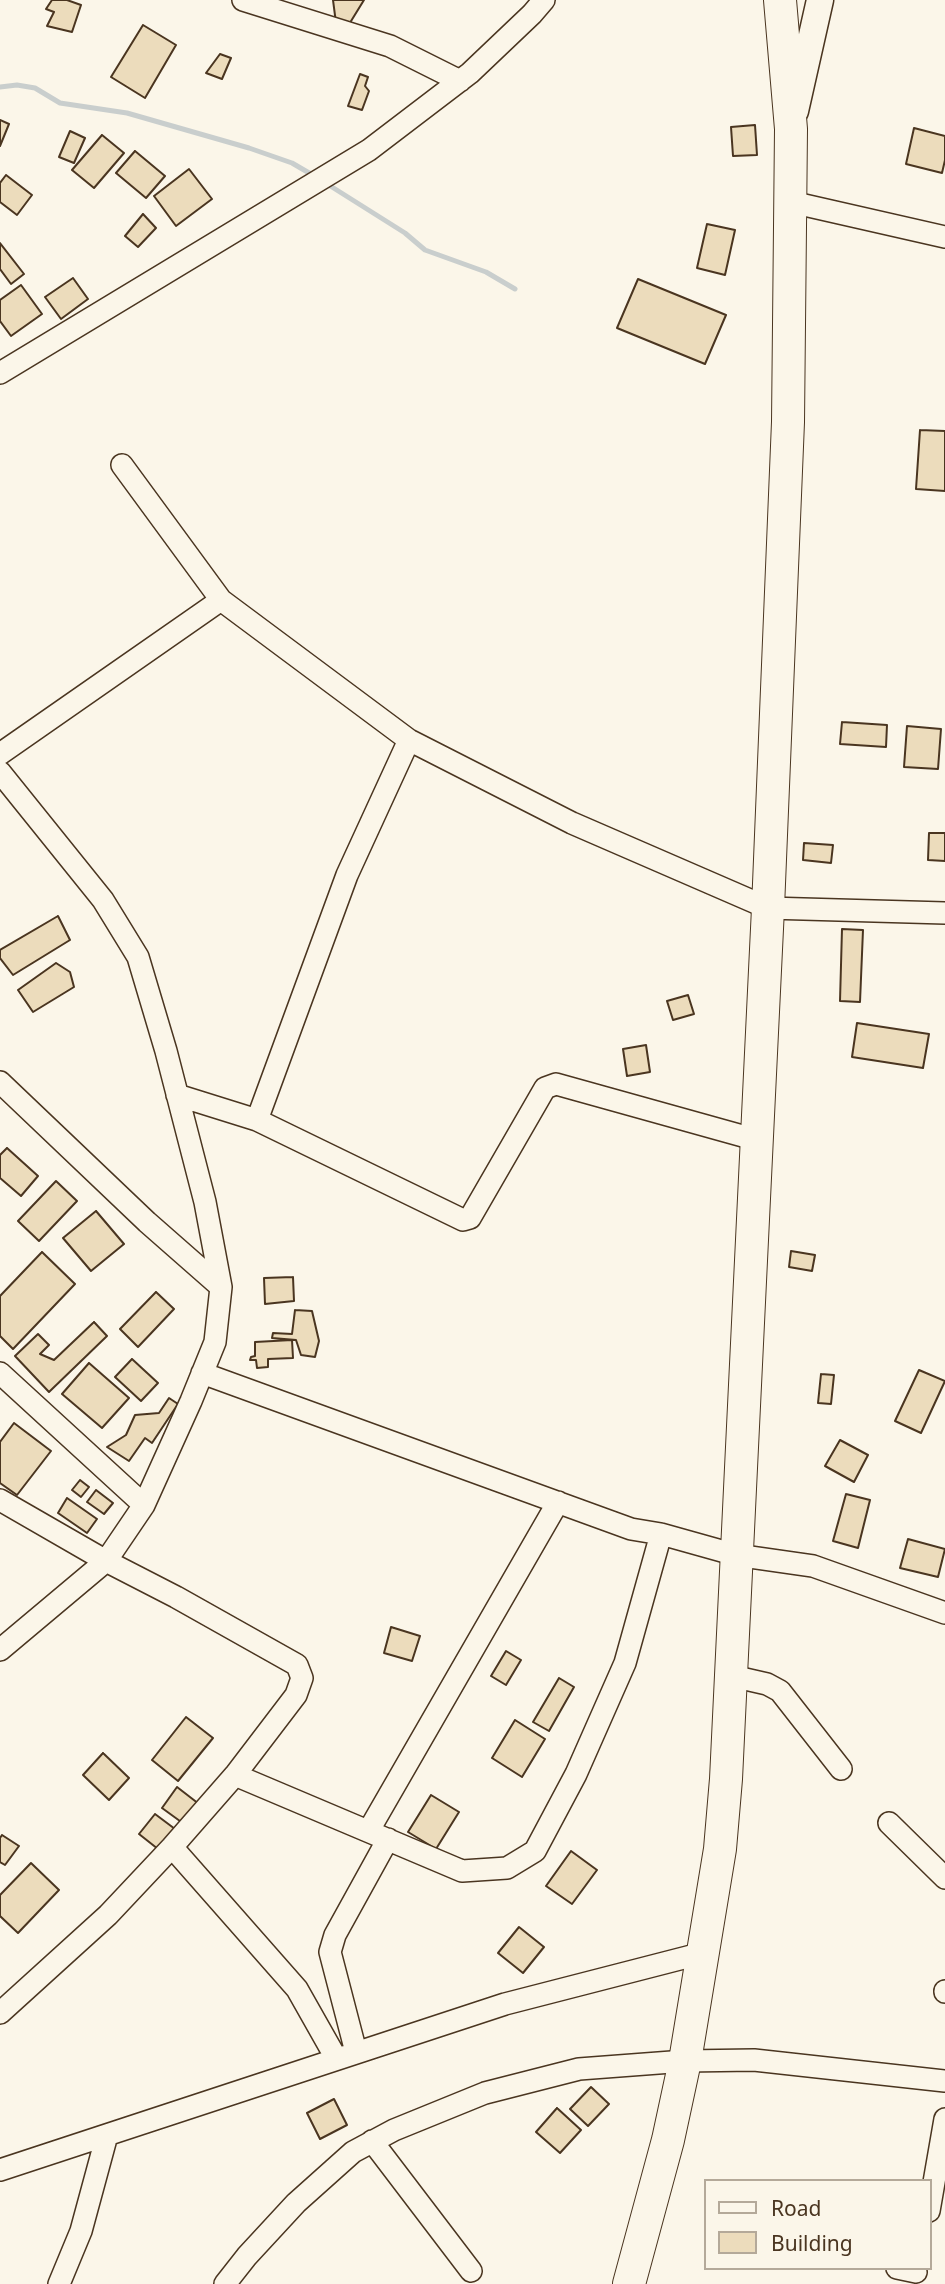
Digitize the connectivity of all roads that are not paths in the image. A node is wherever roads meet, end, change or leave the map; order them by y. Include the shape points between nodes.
1 (243, 0) edge
2 (544, 0) edge
3 (780, 0) edge
4 (820, 0) edge
5 (460, 80) junction
6 (791, 129) junction
7 (791, 202) junction
8 (945, 237) edge
9 (0, 373) edge
10 (122, 465) dead end
11 (221, 600) junction
12 (409, 740) junction
13 (0, 754) edge
14 (0, 772) edge
15 (768, 908) junction
16 (945, 913) edge
17 (0, 1082) edge
18 (177, 1095) junction
19 (257, 1120) junction
20 (757, 1140) junction
21 (221, 1287) junction
22 (0, 1373) edge
23 (202, 1373) junction
24 (0, 1500) edge
25 (558, 1502) junction
26 (144, 1505) junction
27 (661, 1534) junction
28 (736, 1555) junction
29 (106, 1561) junction
30 (945, 1613) edge
31 (0, 1650) edge
32 (732, 1676) junction
33 (841, 1769) dead end
34 (235, 1775) junction
35 (890, 1823) dead end
36 (378, 1835) junction
37 (172, 1847) junction
38 (945, 1878) edge
39 (703, 1953) junction
40 (0, 2013) edge
41 (356, 2052) junction
42 (336, 2058) junction
43 (685, 2061) junction
44 (945, 2081) edge
45 (945, 2119) edge
46 (107, 2135) junction
47 (372, 2141) junction
48 (0, 2170) edge
49 (931, 2200) edge
50 (471, 2270) dead end
51 (59, 2284) edge
52 (225, 2284) edge
53 (629, 2284) edge

1 - 5 street via 390,46
2 - 5 street
3 - 6 highway
4 - 6 main road
5 - 9 street via 369,150
6 - 7 highway
7 - 8 street
7 - 15 highway via 788,422
10 - 11 street
11 - 12 street
11 - 13 street
12 - 15 street via 572,823
12 - 19 street via 347,875
14 - 18 street via 103,900 138,957
15 - 16 street
15 - 20 highway
17 - 21 street
18 - 19 street
18 - 21 street
19 - 20 street via 463,1220 470,1218 545,1088 556,1084
20 - 28 highway
21 - 23 street via 215,1342
22 - 26 street
23 - 25 street
23 - 26 street
24 - 29 street
25 - 27 street via 631,1529
25 - 36 street
26 - 29 street
27 - 28 street
27 - 36 street via 625,1663 576,1774 535,1851 507,1868 462,1871
28 - 30 street via 813,1566
28 - 32 highway
29 - 31 street
29 - 34 street via 297,1665 302,1678 296,1695
32 - 33 street via 780,1692
32 - 39 highway via 720,1849
34 - 36 street
34 - 37 street
35 - 38 street
36 - 41 street via 330,1952
37 - 40 street via 108,1915
37 - 42 street via 297,1989
39 - 41 street via 505,2004
39 - 43 highway
41 - 42 street
42 - 46 street
43 - 44 street via 754,2060
43 - 47 street via 579,2069 485,2093
43 - 53 highway
45 - 49 street
46 - 48 street
46 - 51 street via 81,2231
47 - 50 street
47 - 52 street via 296,2203

